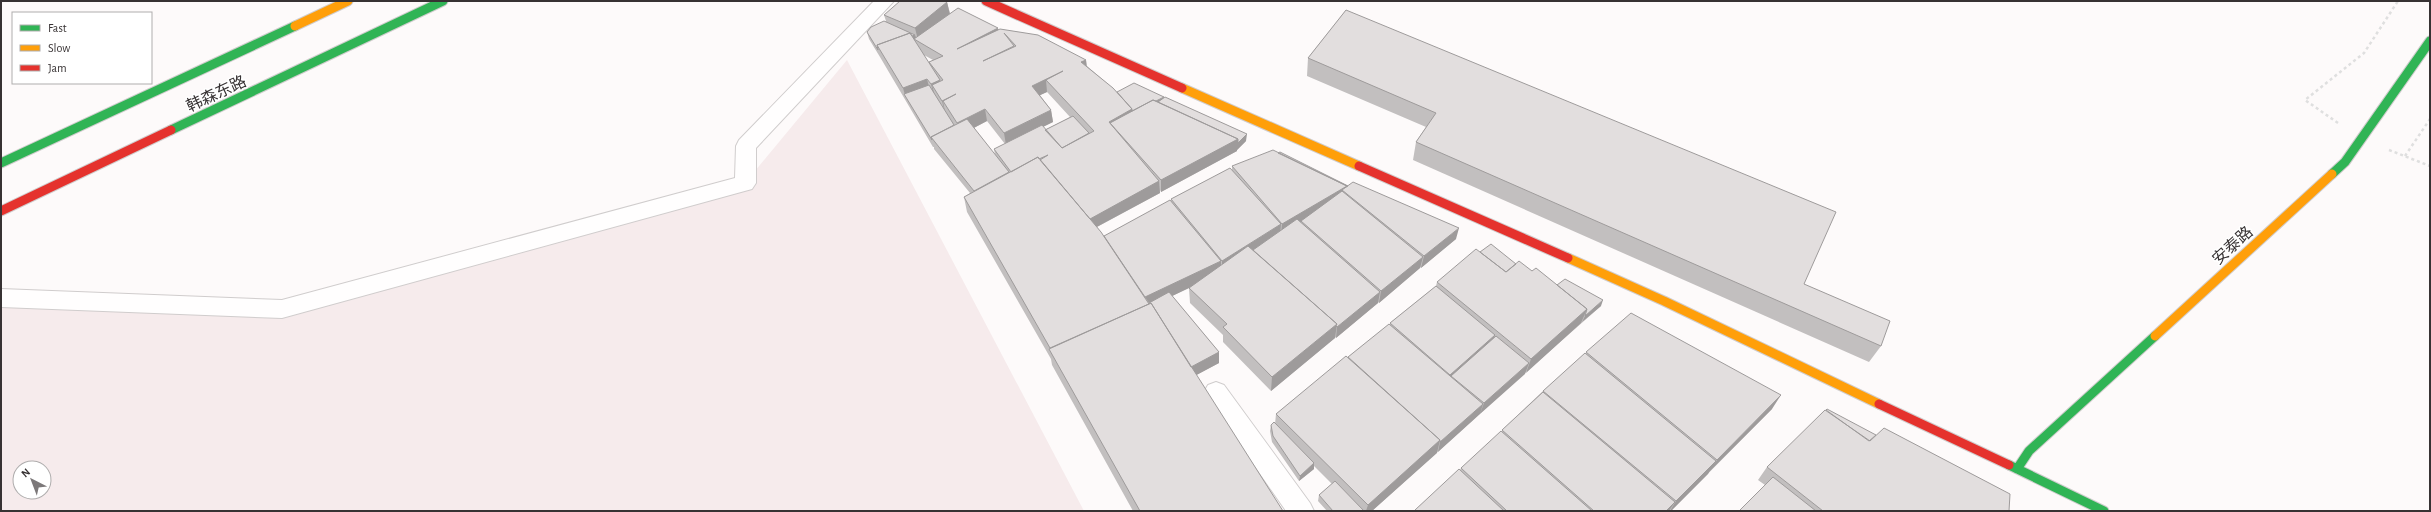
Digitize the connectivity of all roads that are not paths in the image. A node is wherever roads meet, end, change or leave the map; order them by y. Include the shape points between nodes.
1 (348, 1) edge
2 (443, 1) edge
3 (885, 1) edge
4 (986, 1) edge
5 (2430, 41) edge
6 (1, 163) edge
7 (1, 211) edge
8 (1, 298) edge
9 (1216, 392) dead end
10 (2017, 470) junction
11 (1301, 511) edge
12 (2104, 511) edge

1 - 6 street, 韩森东路
2 - 7 street, 韩森东路
3 - 8 street via 746,146 745,183 282,309
4 - 10 street via 1664,301
5 - 10 street, 安泰路 via 2345,162 2029,451
9 - 11 street
10 - 12 street

